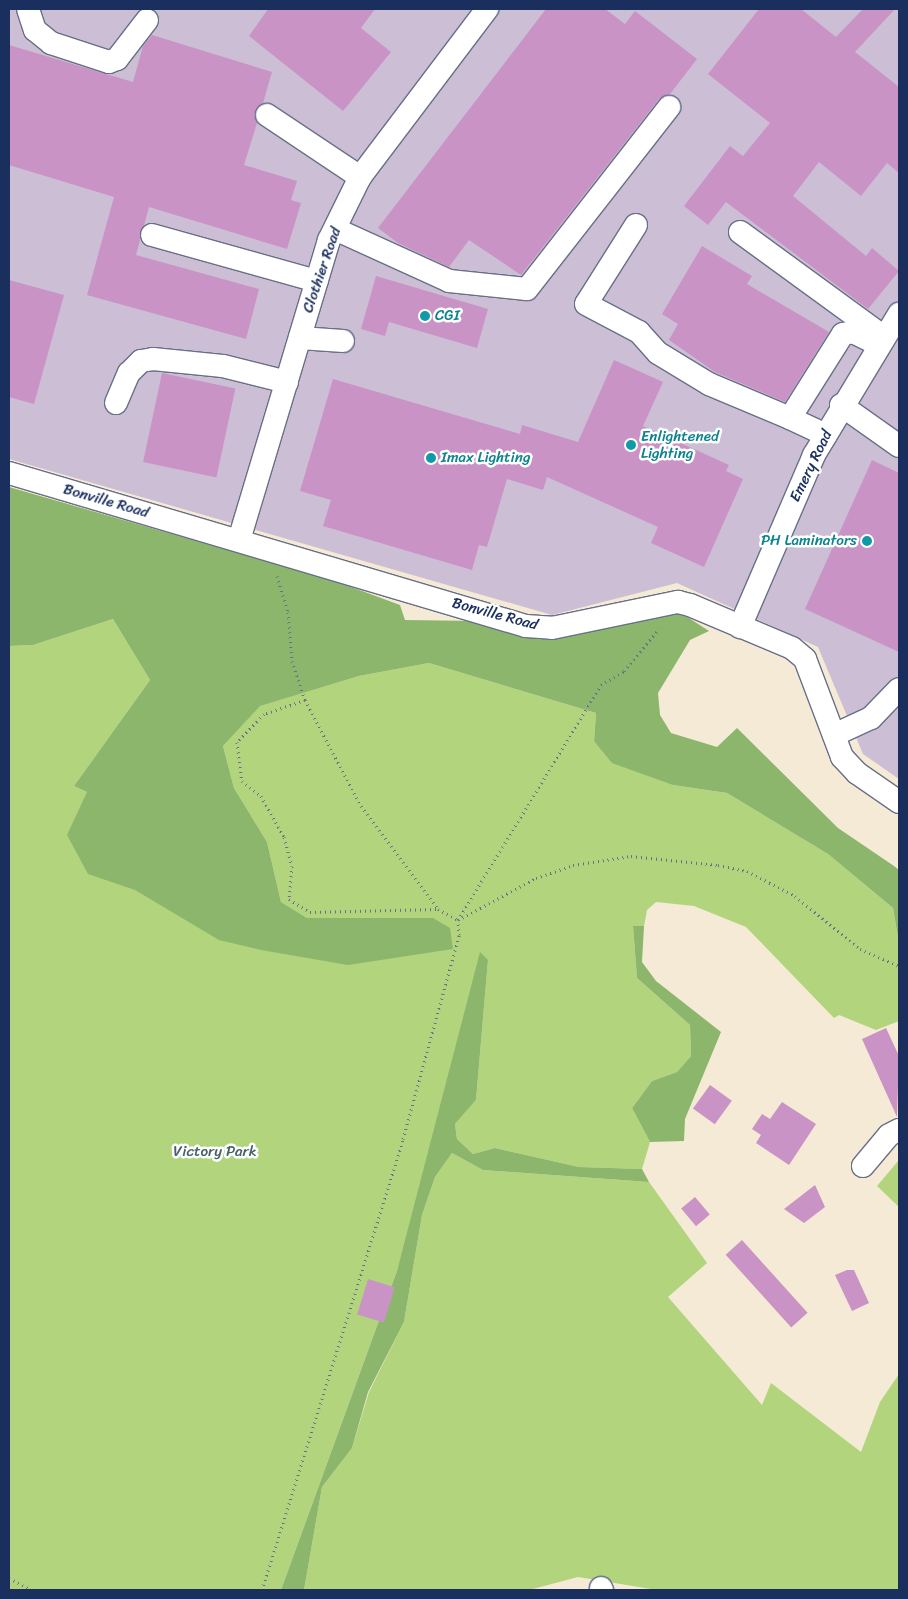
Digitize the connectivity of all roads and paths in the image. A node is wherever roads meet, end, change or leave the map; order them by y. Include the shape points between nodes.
1 (28, 9) edge
2 (488, 9) edge
3 (145, 13) edge
4 (670, 107) dead end
5 (267, 116) dead end
6 (360, 177) junction
7 (636, 225) dead end
8 (335, 229) junction
9 (740, 232) dead end
10 (152, 235) dead end
11 (317, 281) junction
12 (899, 314) edge
13 (300, 338) junction
14 (343, 341) dead end
15 (882, 341) junction
16 (286, 382) junction
17 (116, 403) dead end
18 (842, 405) junction
19 (790, 418) junction
20 (826, 435) junction
21 (899, 446) edge
22 (9, 473) edge
23 (239, 540) junction
24 (277, 551) junction
25 (665, 604) junction
26 (740, 627) junction
27 (899, 689) edge
28 (305, 700) junction
29 (834, 735) junction
30 (899, 802) edge
31 (438, 909) junction
32 (458, 920) junction
33 (899, 966) edge
34 (899, 1130) edge
35 (863, 1166) dead end
36 (9, 1578) edge
37 (32, 1590) edge
38 (262, 1590) edge

1 - 3 street via 34,30 51,42 109,62 117,60
2 - 6 street, Clothier Road
4 - 8 street via 527,289 449,281
5 - 6 street
6 - 8 street, Clothier Road
7 - 19 street via 586,304 639,332 658,353 709,384
8 - 11 street, Clothier Road
9 - 15 street
10 - 11 street
11 - 13 street, Clothier Road
12 - 15 street, Emery Road
13 - 14 street
13 - 16 street, Clothier Road
15 - 18 street, Emery Road
15 - 19 street via 853,332 843,334
16 - 17 street via 223,366 153,359 142,361 128,373
16 - 23 street, Clothier Road
18 - 20 street, Emery Road
18 - 21 street
19 - 20 street
20 - 26 street, Emery Road
22 - 23 street, Bonville Road
23 - 24 street, Bonville Road
24 - 25 street, Bonville Road via 526,626 552,628
24 - 28 path via 274,567 288,612 292,661
25 - 26 street, Bonville Road via 690,605
25 - 32 path via 661,626 624,671 601,685
26 - 29 street, Bonville Road via 792,648 805,659
27 - 29 street via 871,718
28 - 31 path via 361,806
28 - 31 path via 264,714 237,742 242,780 261,796 284,837 292,866 289,899 310,912
29 - 30 street, Bonville Road via 842,757 857,773
31 - 32 path
32 - 33 path via 536,878 573,865 631,856 747,871 795,896 860,950
32 - 38 path via 459,935 403,1139
34 - 35 street via 889,1135
36 - 37 path

